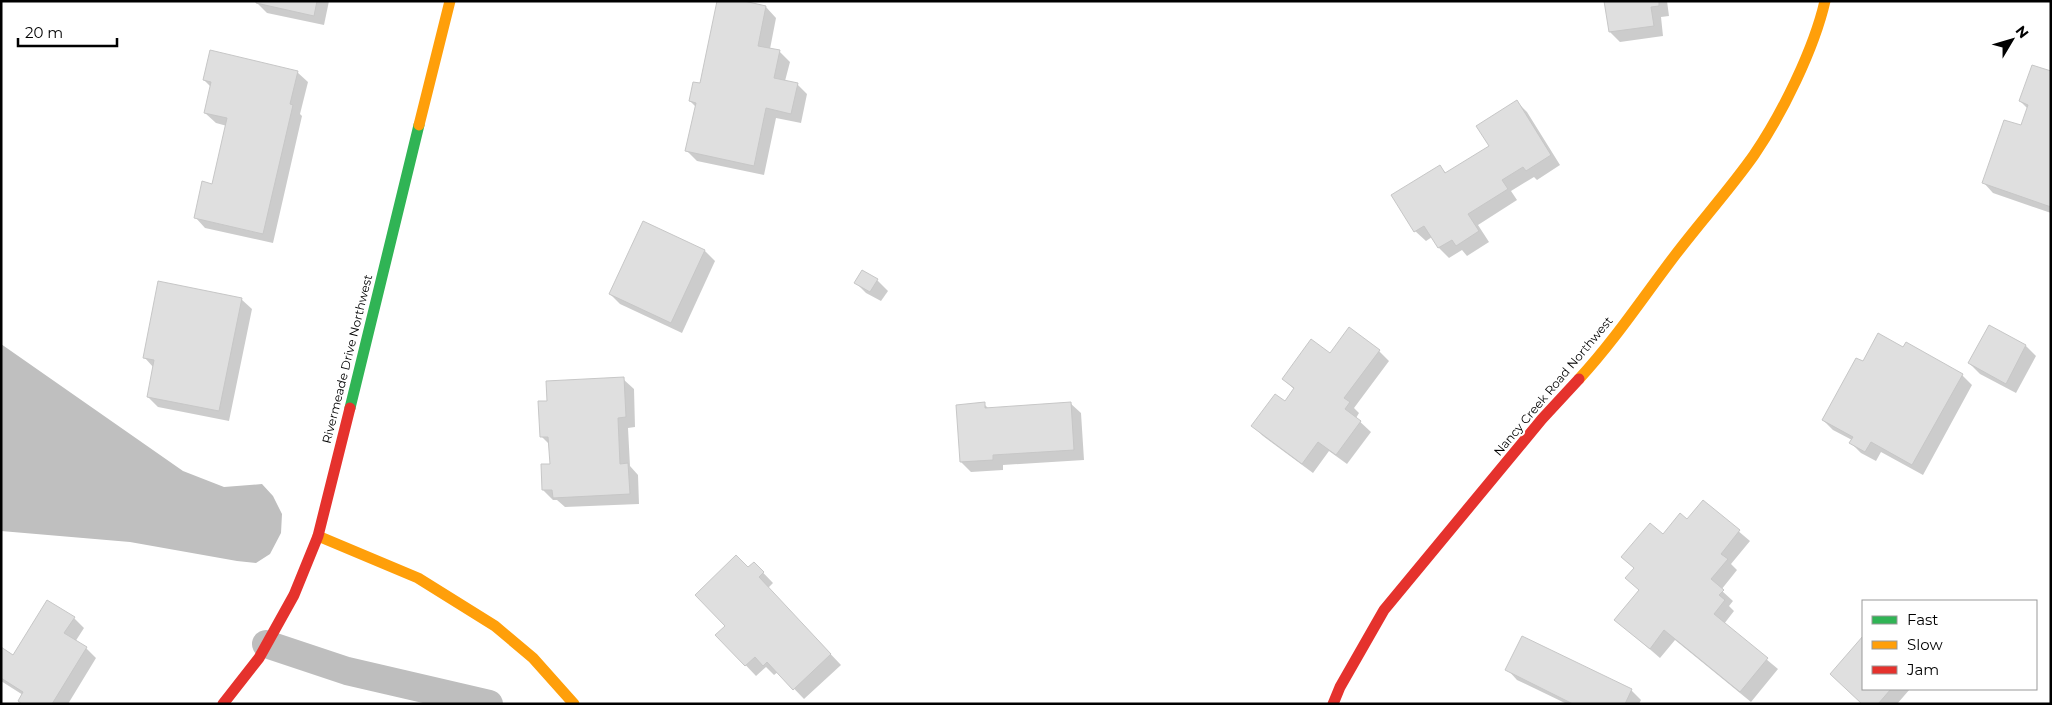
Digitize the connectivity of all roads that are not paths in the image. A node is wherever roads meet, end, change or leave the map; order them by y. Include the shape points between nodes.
1 (450, 1) edge
2 (1825, 1) edge
3 (318, 536) junction
4 (266, 644) junction
5 (223, 704) edge
6 (489, 704) edge
7 (574, 704) edge
8 (1333, 704) edge

1 - 3 street, Rivermeade Drive Northwest
2 - 8 street, Nancy Creek Road Northwest via 1819,28 1783,106 1754,155 1608,347 1542,419 1384,610
3 - 4 street, Rivermeade Drive Northwest via 294,595
3 - 7 street via 418,578 495,626 533,658
4 - 5 street, Rivermeade Drive Northwest
4 - 6 street via 347,671

